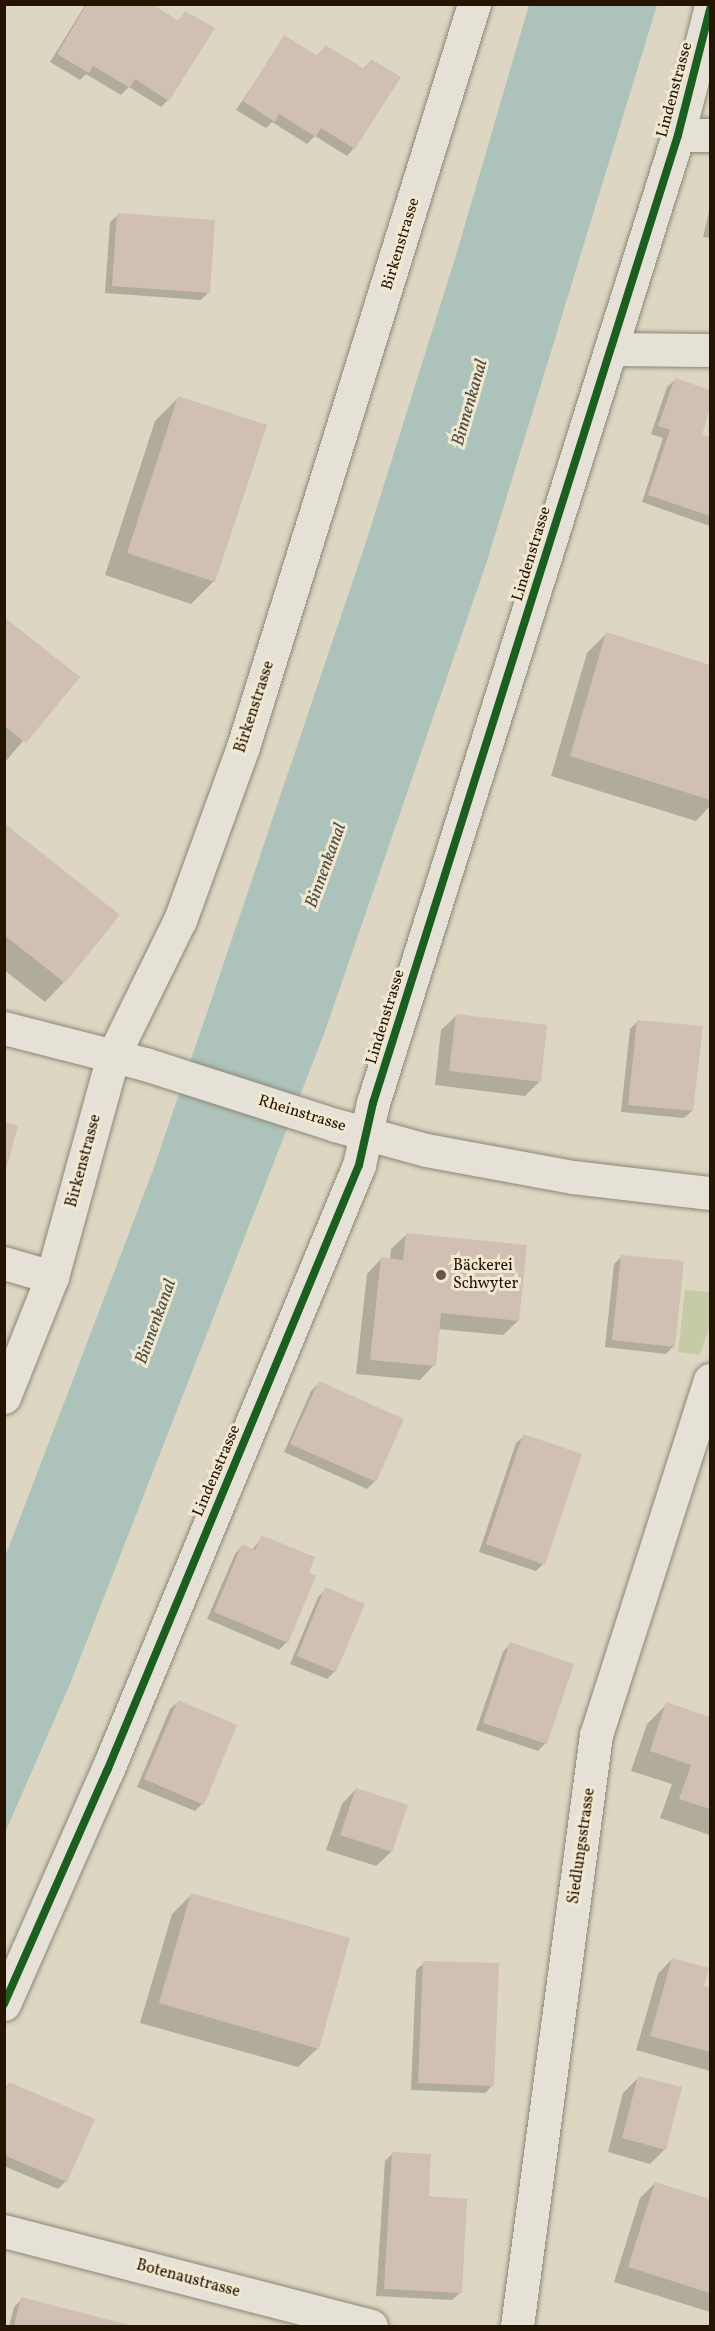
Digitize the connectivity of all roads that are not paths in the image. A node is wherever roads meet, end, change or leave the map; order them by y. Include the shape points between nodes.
1 (474, 4) edge
2 (711, 9) edge
3 (678, 135) junction
4 (711, 135) edge
5 (611, 349) junction
6 (711, 350) edge
7 (4, 1028) edge
8 (113, 1056) junction
9 (366, 1132) junction
10 (711, 1193) edge
11 (4, 1263) edge
12 (52, 1277) junction
13 (711, 1380) edge
14 (4, 1397) edge
15 (4, 2004) edge
16 (4, 2231) edge
17 (371, 2326) edge
18 (517, 2326) edge

1 - 8 street, Birkenstrasse via 243,747 180,920
2 - 3 street, Lindenstrasse
3 - 4 street
3 - 5 street, Lindenstrasse
5 - 6 street
5 - 9 street, Lindenstrasse
7 - 8 street, Rheinstrasse
8 - 9 street, Rheinstrasse
8 - 12 street, Birkenstrasse
9 - 10 street, Rheinstrasse via 426,1150 561,1175
9 - 15 street, Lindenstrasse via 359,1165 107,1771
11 - 12 street
12 - 14 street, Birkenstrasse
13 - 18 street, Siedlungsstrasse via 597,1735
16 - 17 street, Botenaustrasse

